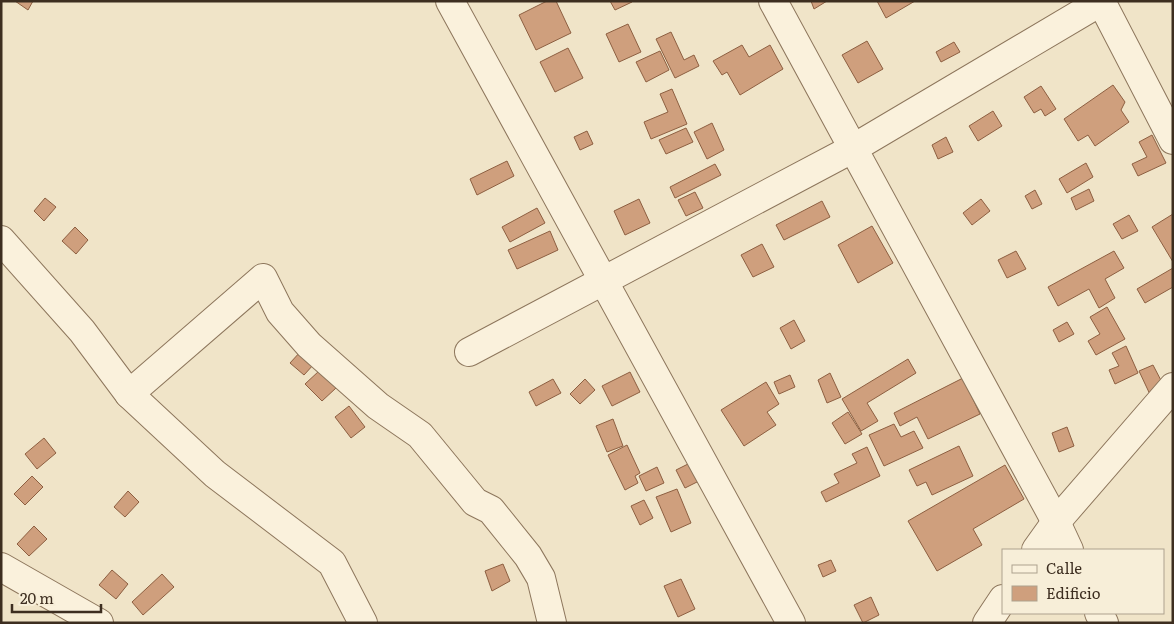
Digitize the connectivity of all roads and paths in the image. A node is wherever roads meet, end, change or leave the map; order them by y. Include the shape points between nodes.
1 (450, 1) edge
2 (773, 1) edge
3 (1101, 1) edge
4 (1173, 140) edge
5 (852, 149) junction
6 (1, 240) edge
7 (603, 280) junction
8 (469, 352) dead end
9 (1173, 387) edge
10 (129, 394) junction
11 (1056, 522) junction
12 (1037, 549) edge
13 (1069, 549) edge
14 (1, 567) edge
15 (1002, 601) edge
16 (99, 623) edge
17 (363, 623) edge
18 (552, 623) edge
19 (791, 623) edge
20 (987, 623) edge

1 - 7 street
2 - 5 street
3 - 4 street
3 - 5 street
5 - 7 street
5 - 11 street
6 - 10 street via 82,331
7 - 8 street
7 - 19 street
9 - 11 street
10 - 17 street via 215,474 332,563
10 - 18 street via 263,278 280,312 309,345 378,406 420,435 474,502 490,510 528,556 541,578
11 - 12 street
11 - 13 street
14 - 16 street
15 - 20 street

